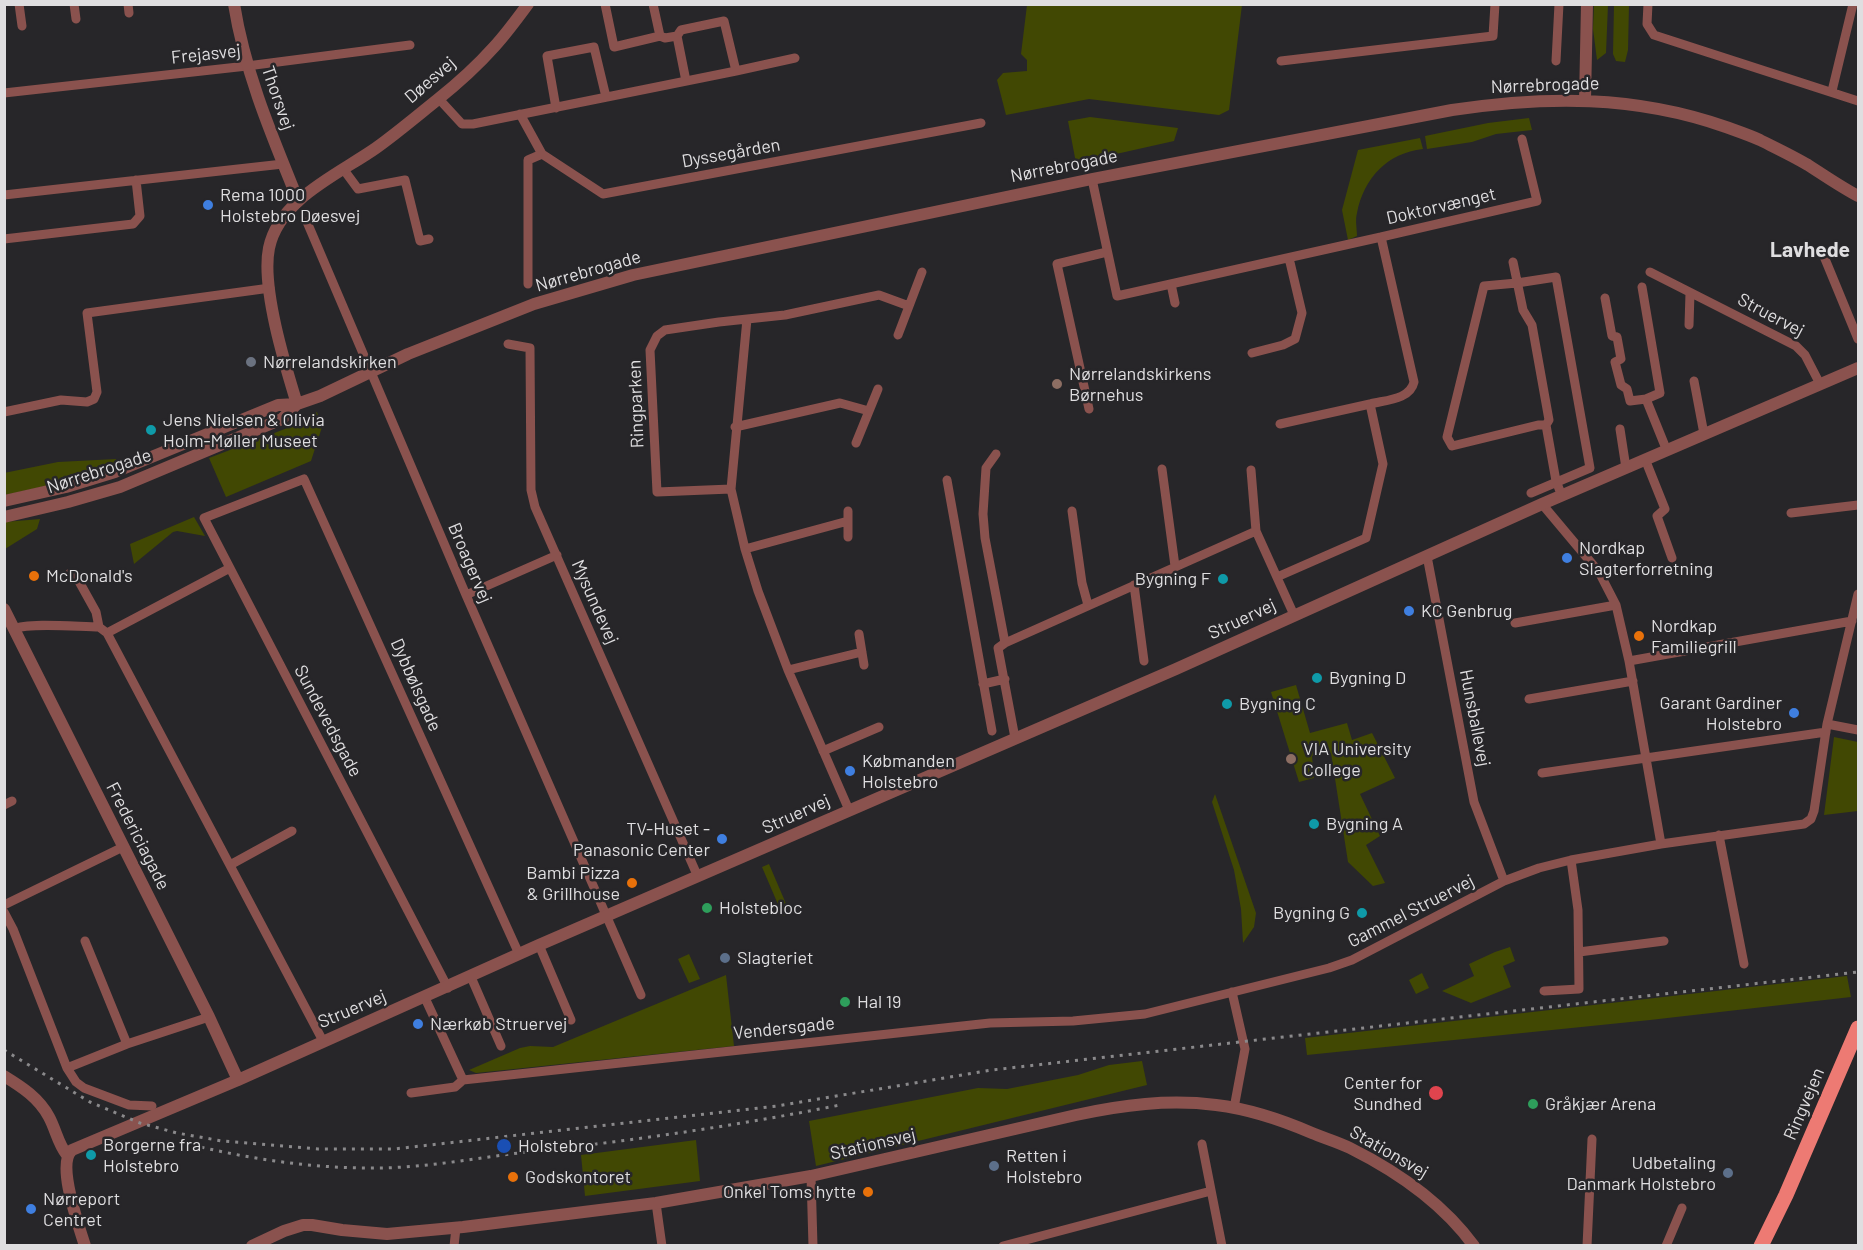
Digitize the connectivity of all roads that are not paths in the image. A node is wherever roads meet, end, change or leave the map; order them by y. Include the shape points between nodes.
1 (19, 4) edge
2 (74, 4) edge
3 (234, 4) edge
4 (528, 4) edge
5 (604, 4) edge
6 (653, 4) edge
7 (1496, 4) edge
8 (1559, 4) edge
9 (1587, 4) edge
10 (1648, 4) edge
11 (1852, 4) edge
12 (76, 19) dead end
13 (22, 26) dead end
14 (660, 36) junction
15 (677, 36) junction
16 (410, 45) dead end
17 (614, 46) junction
18 (594, 47) junction
19 (795, 58) dead end
20 (1281, 61) dead end
21 (1556, 61) dead end
22 (247, 66) junction
23 (736, 71) junction
24 (687, 81) junction
25 (1832, 91) junction
26 (4, 93) edge
27 (606, 97) junction
28 (439, 99) junction
29 (1585, 100) junction
30 (1858, 101) edge
31 (556, 108) junction
32 (520, 114) junction
33 (981, 123) dead end
34 (1522, 139) dead end
35 (542, 154) junction
36 (283, 164) junction
37 (344, 170) junction
38 (1092, 179) junction
39 (136, 180) junction
40 (1845, 190) junction
41 (4, 195) edge
42 (1858, 196) edge
43 (298, 200) junction
44 (1858, 202) edge
45 (308, 222) dead end
46 (1381, 237) junction
47 (4, 239) edge
48 (429, 239) dead end
49 (1107, 252) junction
50 (1822, 254) dead end
51 (1289, 258) junction
52 (1513, 262) dead end
53 (922, 272) dead end
54 (1650, 272) dead end
55 (1517, 283) junction
56 (528, 284) dead end
57 (1171, 284) junction
58 (1642, 287) dead end
59 (270, 288) junction
60 (1690, 293) junction
61 (1605, 298) dead end
62 (1175, 303) dead end
63 (909, 306) junction
64 (747, 319) junction
65 (1689, 325) dead end
66 (898, 335) dead end
67 (1858, 339) edge
68 (508, 344) dead end
69 (1252, 353) dead end
70 (1858, 368) edge
71 (371, 371) junction
72 (1694, 381) dead end
73 (1820, 384) junction
74 (878, 389) dead end
75 (1646, 399) junction
76 (297, 404) junction
77 (1370, 404) junction
78 (1089, 409) dead end
79 (869, 411) junction
80 (4, 412) edge
81 (1280, 424) dead end
82 (1546, 425) junction
83 (735, 427) junction
84 (1620, 429) dead end
85 (1704, 434) junction
86 (856, 443) dead end
87 (1667, 450) junction
88 (996, 454) dead end
89 (1645, 459) junction
90 (1626, 468) junction
91 (1162, 469) dead end
92 (1251, 470) dead end
93 (947, 480) dead end
94 (1556, 482) junction
95 (731, 489) junction
96 (1531, 493) dead end
97 (1562, 496) junction
98 (254, 498) joint
99 (4, 501) edge
100 (1542, 504) junction
101 (1858, 505) edge
102 (1072, 510) dead end
103 (1791, 513) dead end
104 (4, 517) edge
105 (1256, 531) junction
106 (848, 537) dead end
107 (745, 549) junction
108 (557, 555) junction
109 (1427, 556) junction
110 (1672, 558) dead end
111 (1175, 566) junction
112 (230, 568) junction
113 (70, 573) dead end
114 (1277, 577) junction
115 (1134, 585) junction
116 (1858, 594) edge
117 (466, 595) junction
118 (1088, 605) junction
119 (1616, 605) junction
120 (4, 609) edge
121 (1294, 615) junction
122 (1852, 621) junction
123 (1515, 623) dead end
124 (99, 627) junction
125 (14, 629) junction
126 (107, 633) junction
127 (859, 634) dead end
128 (1005, 644) junction
129 (862, 652) junction
130 (1144, 661) dead end
131 (1629, 661) junction
132 (864, 665) dead end
133 (788, 670) junction
134 (1005, 679) junction
135 (1633, 681) junction
136 (983, 684) junction
137 (1530, 699) dead end
138 (879, 727) dead end
139 (1827, 728) junction
140 (1858, 730) edge
141 (992, 731) dead end
142 (1015, 738) junction
143 (823, 751) junction
144 (1646, 758) junction
145 (1542, 773) dead end
146 (849, 810) junction
147 (292, 831) dead end
148 (1719, 835) junction
149 (1661, 844) junction
150 (123, 847) junction
151 (1571, 860) junction
152 (230, 866) junction
153 (698, 877) junction
154 (1504, 881) junction
155 (4, 905) edge
156 (4, 912) edge
157 (607, 916) junction
158 (9, 931) edge
159 (85, 941) dead end
160 (1664, 941) dead end
161 (539, 945) junction
162 (1579, 952) junction
163 (519, 954) junction
164 (1744, 964) dead end
165 (471, 977) junction
166 (448, 987) junction
167 (1544, 991) dead end
168 (1232, 992) junction
169 (641, 996) dead end
170 (425, 998) junction
171 (209, 1017) junction
172 (571, 1020) dead end
173 (1858, 1028) edge
174 (323, 1041) junction
175 (127, 1044) junction
176 (501, 1046) dead end
177 (67, 1068) junction
178 (4, 1076) edge
179 (237, 1080) junction
180 (463, 1080) junction
181 (411, 1093) dead end
182 (152, 1106) dead end
183 (1234, 1108) junction
184 (1592, 1139) dead end
185 (1202, 1144) dead end
186 (68, 1155) junction
187 (811, 1176) junction
188 (1211, 1191) junction
189 (1786, 1195) junction
190 (656, 1203) junction
191 (1682, 1208) dead end
192 (456, 1228) junction
193 (269, 1242) edge
194 (1467, 1243) edge
195 (85, 1245) edge
196 (252, 1245) edge
197 (454, 1245) edge
198 (662, 1245) edge
199 (813, 1245) edge
200 (1003, 1245) edge
201 (1222, 1245) edge
202 (1587, 1245) edge
203 (1666, 1245) edge
204 (1761, 1245) edge
205 (1767, 1245) edge

1 - 13 street
2 - 12 street
3 - 22 street, Thorsvej
4 - 28 street, Døesvej via 494,48
5 - 17 street
6 - 14 street
7 - 20 street via 1494,36
8 - 21 street
9 - 29 street
10 - 25 street via 1647,24 1654,35
11 - 25 street
14 - 15 street
14 - 17 street
15 - 23 street via 681,30 724,21
15 - 24 street
16 - 22 street, Frejasvej
17 - 18 street
18 - 27 street
18 - 31 street via 547,56
19 - 23 street
22 - 26 street, Frejasvej
22 - 36 street, Thorsvej
23 - 24 street
24 - 27 street
25 - 30 street
27 - 31 street
28 - 32 street via 462,124
28 - 37 street, Døesvej
29 - 38 street, Nørrebrogade via 1499,103 1452,110
29 - 40 street, Nørrebrogade via 1665,110 1708,121 1758,139 1807,164
31 - 32 street
32 - 35 street, Dyssegården
33 - 35 street, Dyssegården via 603,194
34 - 46 street, Doktorvænget via 1537,201
35 - 56 street via 528,160
36 - 39 street
36 - 43 street, Thorsvej
37 - 43 street, Døesvej
37 - 48 street via 358,189 405,180 420,241
38 - 49 street
38 - 71 street, Nørrebrogade via 633,275 534,304
39 - 41 street
39 - 47 street via 140,216 133,224
40 - 42 street, Nørrebrogade
40 - 44 street, Nørrebrogade
43 - 59 street, Døesvej via 283,217 270,246
45 - 71 street, Broagervej
46 - 51 street
46 - 77 street, Doktorvænget via 1414,382 1407,394
49 - 57 street via 1117,296
49 - 78 street via 1057,264
50 - 67 street
51 - 57 street
51 - 69 street via 1302,313 1295,339
52 - 55 street
53 - 63 street
54 - 60 street, Struervej
55 - 82 street via 1523,310 1532,325 1549,420
55 - 82 street via 1484,286 1447,437 1452,446
55 - 94 street via 1556,277 1590,468
57 - 62 street
58 - 75 street via 1660,393
59 - 76 street, Døesvej via 282,353
59 - 80 street via 87,313 97,392 94,399 39,403
60 - 65 street
60 - 73 street, Struervej via 1796,346
61 - 75 street via 1612,336 1617,337 1621,359 1615,363 1621,385 1630,401
63 - 64 street, Ringparken via 879,295
63 - 66 street
64 - 83 street
64 - 95 street, Ringparken via 666,330 657,336 650,350 657,492
68 - 108 street, Mysundevej via 530,348 531,490
70 - 73 street, Struervej
71 - 76 street, Nørrebrogade
71 - 117 street, Broagervej
72 - 85 street
73 - 85 street, Struervej
74 - 79 street
75 - 87 street
76 - 99 street, Nørrebrogade via 278,405 115,472
76 - 104 street, Nørrebrogade via 282,419 120,487
77 - 81 street, Doktorvænget
77 - 114 street via 1383,464 1366,538
79 - 83 street via 840,403
79 - 86 street
82 - 94 street
83 - 95 street
84 - 90 street
85 - 87 street, Struervej
87 - 89 street, Struervej
88 - 128 street via 986,468 983,513
89 - 90 street, Struervej
89 - 110 street via 1665,509 1657,516
90 - 97 street, Struervej
91 - 111 street
92 - 105 street
93 - 136 street
94 - 96 street
94 - 97 street
95 - 107 street
97 - 100 street, Struervej
98 - 112 street, Sundevedsgade via 204,518
98 - 163 street, Dybbølsgade via 304,478
100 - 109 street, Struervej
100 - 119 street via 1599,572
101 - 103 street
102 - 118 street
105 - 111 street
105 - 114 street
106 - 107 street via 848,516
107 - 133 street
108 - 117 street
108 - 153 street, Mysundevej
109 - 121 street, Struervej
109 - 154 street, Hunsballevej via 1474,802
111 - 115 street
112 - 126 street
112 - 166 street, Sundevedsgade
113 - 124 street via 76,576 96,612
114 - 121 street
115 - 118 street
115 - 130 street
116 - 122 street
117 - 157 street, Broagervej
118 - 128 street
119 - 123 street
119 - 131 street
120 - 125 street, Fredericiagade
121 - 142 street, Struervej
122 - 131 street
122 - 139 street
124 - 125 street
124 - 126 street
125 - 150 street, Fredericiagade
126 - 152 street
127 - 129 street
128 - 134 street via 998,648
129 - 132 street
129 - 133 street
131 - 135 street
133 - 143 street
134 - 136 street
134 - 142 street
135 - 137 street
135 - 144 street
136 - 141 street
138 - 143 street
139 - 140 street
139 - 144 street
139 - 148 street, Gammel Struervej via 1811,819 1804,824
142 - 146 street, Struervej
143 - 146 street
144 - 145 street
144 - 149 street
146 - 153 street, Struervej
147 - 152 street
148 - 149 street, Gammel Struervej
148 - 164 street
149 - 151 street, Gammel Struervej
150 - 155 street
150 - 171 street, Fredericiagade
151 - 154 street, Gammel Struervej
151 - 162 street
152 - 174 street
153 - 157 street, Struervej
154 - 168 street, Gammel Struervej via 1352,960
156 - 158 street
157 - 161 street, Struervej
157 - 169 street, Broagervej
158 - 177 street
159 - 175 street
160 - 162 street
161 - 163 street, Struervej
161 - 172 street
162 - 167 street via 1579,989
163 - 165 street, Struervej
165 - 166 street, Struervej
165 - 176 street
166 - 170 street, Struervej
168 - 180 street, Vendersgade via 1145,1014 990,1023
168 - 183 street via 1245,1049
170 - 174 street, Struervej
170 - 180 street
171 - 175 street
171 - 179 street, Fredericiagade
173 - 189 main road, Ringvejen
174 - 179 street, Struervej
175 - 177 street
177 - 182 street via 84,1088 129,1105
178 - 186 street via 42,1105
179 - 186 street, Struervej
180 - 181 street, Vendersgade via 454,1087
183 - 187 street, Stationsvej via 1150,1103 1116,1107
183 - 194 street, Stationsvej via 1302,1127 1388,1168 1452,1218
184 - 202 street
185 - 188 street
186 - 195 street via 67,1175
187 - 190 street, Stationsvej
187 - 199 street
188 - 200 street
188 - 201 street
189 - 204 main road, Ringvejen
189 - 205 main road, Ringvejen
190 - 192 street, Stationsvej
190 - 198 street
191 - 203 street
192 - 193 street, Stationsvej via 387,1234 297,1226
192 - 197 street
193 - 196 street, Stationsvej

